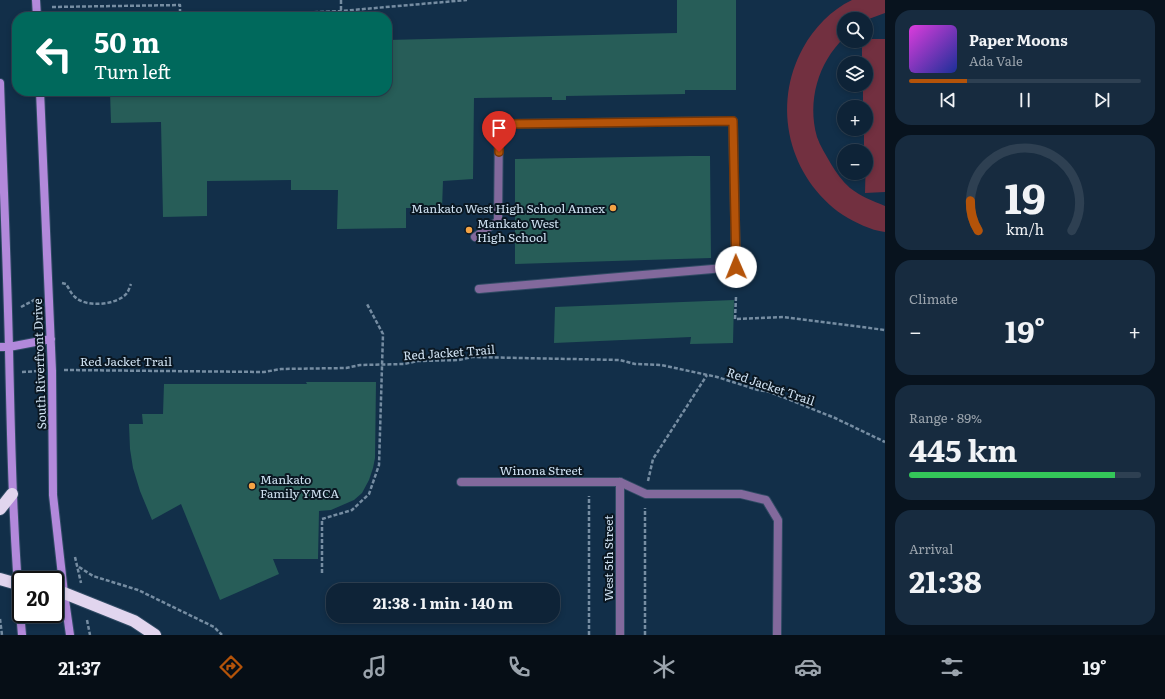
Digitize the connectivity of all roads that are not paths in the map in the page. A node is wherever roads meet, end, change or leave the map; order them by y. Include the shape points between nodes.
1 (36, 0) edge
2 (37, 12) edge
3 (0, 83) edge
4 (40, 96) edge
5 (1, 151) edge
6 (475, 237) dead end
7 (479, 289) dead end
8 (51, 339) junction
9 (0, 347) edge
10 (9, 347) junction
11 (461, 482) dead end
12 (620, 482) junction
13 (12, 494) junction
14 (0, 509) edge
15 (18, 571) edge
16 (58, 571) edge
17 (0, 579) edge
18 (12, 583) edge
19 (64, 594) edge
20 (64, 612) edge
21 (21, 623) edge
22 (22, 635) edge
23 (70, 635) edge
24 (155, 635) edge
25 (620, 635) edge
26 (777, 635) edge

1 - 2 main road
3 - 5 main road
4 - 8 main road, South Riverfront Drive
5 - 10 main road
6 - 7 street via 498,221 499,124 733,121 736,267
8 - 10 main road
8 - 16 main road, South Riverfront Drive via 53,495
9 - 10 main road
10 - 13 main road
11 - 12 street, Winona Street
12 - 25 street, West 5th Street
12 - 26 street via 646,494 742,494 766,500 778,520
13 - 14 highway
13 - 15 main road
17 - 18 highway
19 - 24 highway via 134,621
20 - 23 main road, South Riverfront Drive
21 - 22 main road

